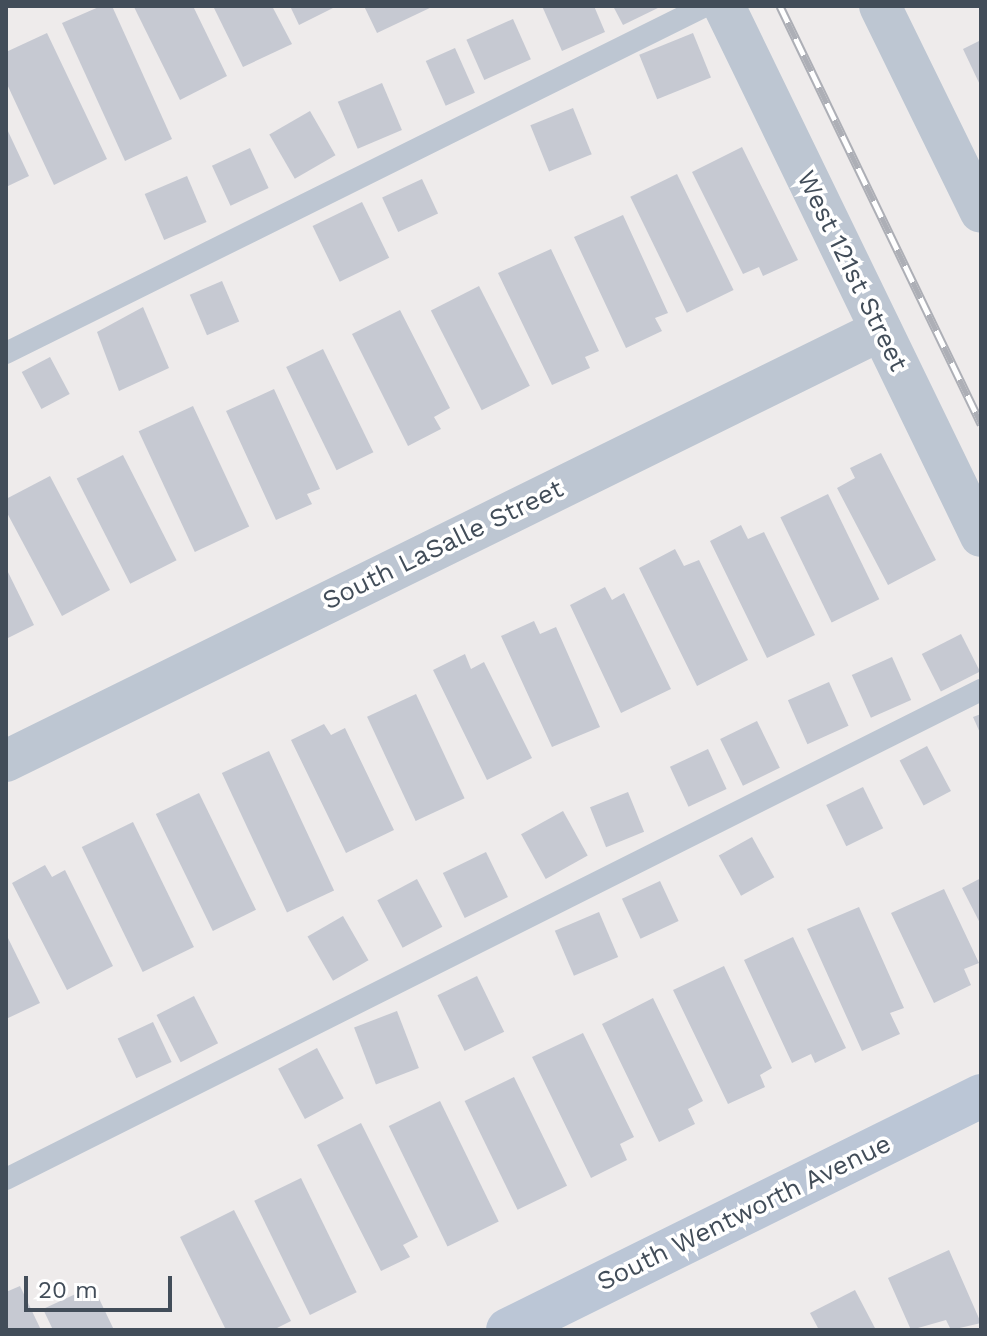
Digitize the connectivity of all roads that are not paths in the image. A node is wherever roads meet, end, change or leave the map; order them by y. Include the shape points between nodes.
1 (705, 6) edge
2 (724, 6) edge
3 (880, 6) edge
4 (981, 212) edge
5 (881, 330) junction
6 (6, 353) edge
7 (981, 536) edge
8 (981, 690) edge
9 (6, 761) edge
10 (981, 1096) edge
11 (6, 1179) edge
12 (508, 1330) edge

1 - 6 lane
2 - 5 street, West 121st Street
3 - 4 street
5 - 7 street, West 121st Street
5 - 9 street, South LaSalle Street
8 - 11 lane
10 - 12 street, South Wentworth Avenue

